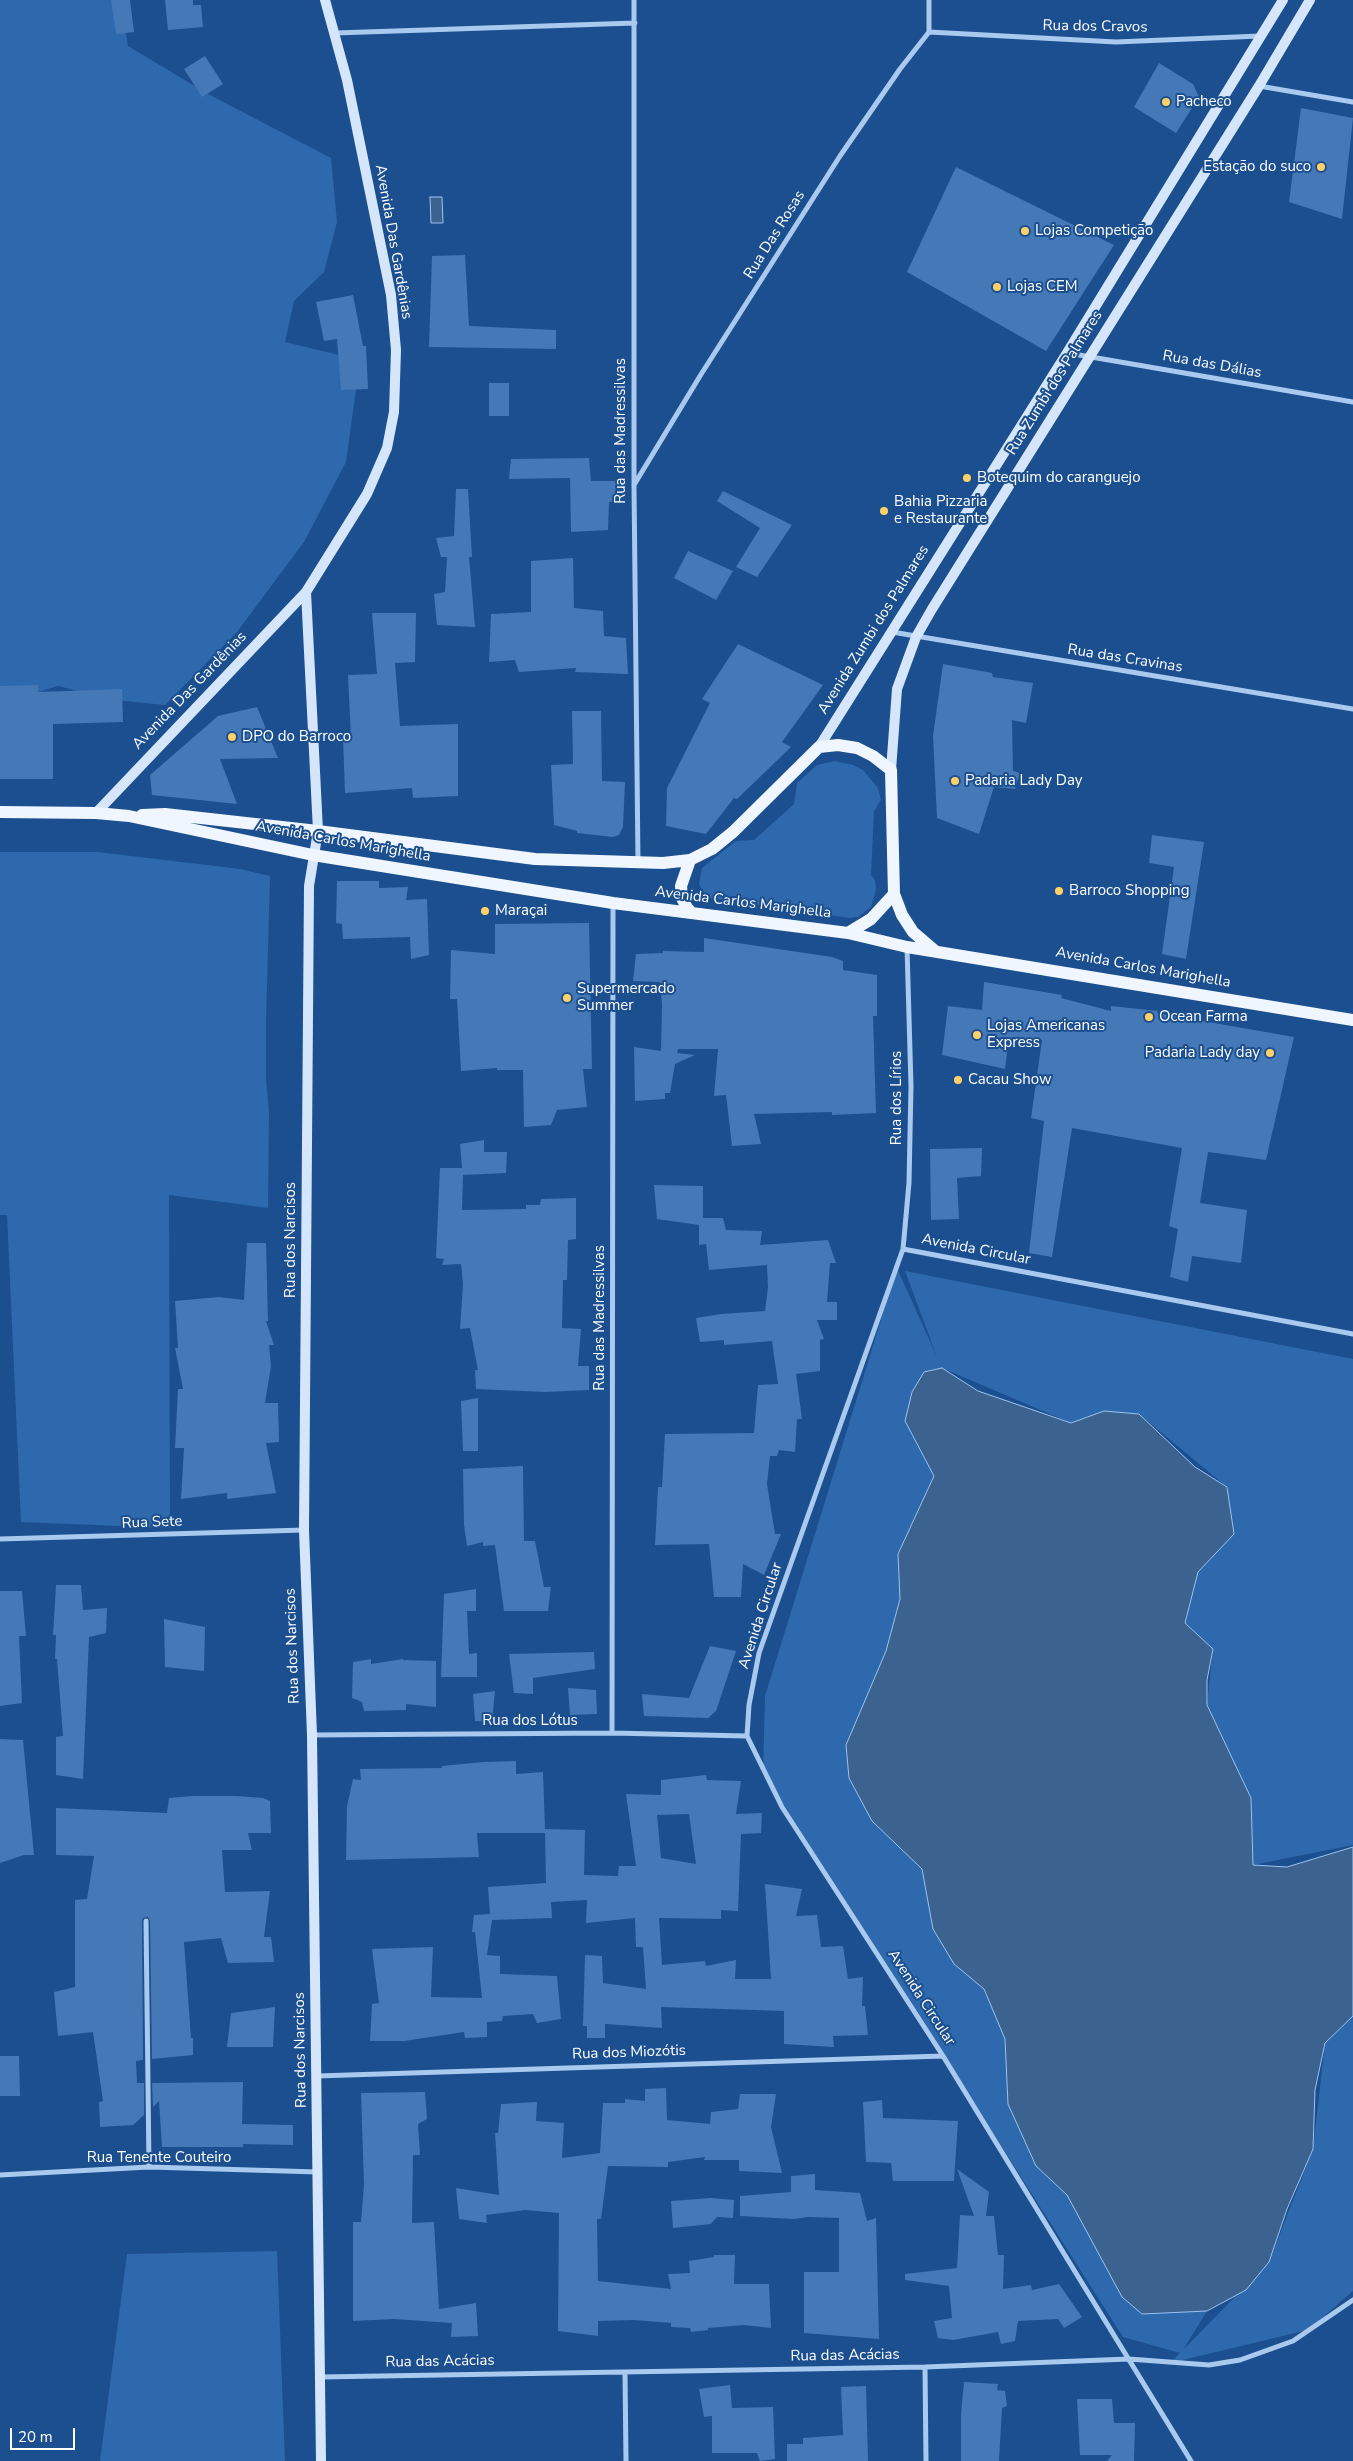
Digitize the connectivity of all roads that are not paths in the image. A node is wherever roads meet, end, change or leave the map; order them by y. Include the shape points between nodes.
1 (325, 0) edge
2 (634, 0) edge
3 (929, 0) edge
4 (1283, 0) edge
5 (1310, 0) edge
6 (634, 23) junction
7 (929, 32) junction
8 (334, 33) junction
9 (1261, 36) junction
10 (1259, 86) junction
11 (1353, 102) edge
12 (1067, 353) junction
13 (1090, 357) junction
14 (1353, 402) edge
15 (634, 485) junction
16 (306, 592) junction
17 (892, 632) junction
18 (916, 637) junction
19 (1353, 709) edge
20 (819, 747) junction
21 (891, 770) junction
22 (0, 812) edge
23 (96, 813) junction
24 (129, 816) junction
25 (318, 831) junction
26 (314, 855) junction
27 (690, 860) junction
28 (638, 862) junction
29 (894, 894) junction
30 (613, 903) junction
31 (692, 913) junction
32 (848, 933) junction
33 (907, 947) junction
34 (934, 950) junction
35 (1353, 1020) edge
36 (903, 1249) junction
37 (1353, 1334) edge
38 (304, 1530) junction
39 (0, 1539) edge
40 (612, 1733) junction
41 (312, 1736) junction
42 (747, 1736) junction
43 (146, 1921) dead end
44 (943, 2056) junction
45 (316, 2076) junction
46 (149, 2167) junction
47 (318, 2172) junction
48 (0, 2175) edge
49 (1353, 2300) edge
50 (1129, 2358) junction
51 (925, 2367) junction
52 (625, 2372) junction
53 (320, 2377) junction
54 (321, 2461) edge
55 (626, 2461) edge
56 (926, 2461) edge
57 (1191, 2461) edge

1 - 8 street, Avenida Das Gardênias
2 - 6 street, Rua das Madressilvas
3 - 7 street
4 - 9 street, Avenida Zumbi dos Palmares
5 - 10 street, Rua Zumbi dos Palmares
6 - 8 street
6 - 15 street, Rua das Madressilvas
7 - 9 street, Rua dos Cravos via 1116,42
7 - 15 street, Rua Das Rosas via 840,156
8 - 16 street, Avenida Das Gardênias via 347,80 391,295 396,350 394,412 387,448 367,494
9 - 12 street, Avenida Zumbi dos Palmares
10 - 11 street
10 - 13 street, Rua Zumbi dos Palmares
12 - 13 street, Rua das Dálias
12 - 17 street, Avenida Zumbi dos Palmares
13 - 14 street, Rua das Dálias
13 - 18 street, Rua Zumbi dos Palmares
15 - 28 street, Rua das Madressilvas
16 - 23 street, Avenida Das Gardênias
16 - 25 street
17 - 18 street, Rua das Cravinas
17 - 20 street, Avenida Zumbi dos Palmares
18 - 19 street, Rua das Cravinas
18 - 21 street, Rua Zumbi dos Palmares via 897,689
20 - 21 main road via 857,748
20 - 27 main road, Avenida Zumbi dos Palmares via 733,832 703,855
21 - 29 main road, Rua Zumbi dos Palmares
22 - 23 main road, Avenida Carlos Marighella
23 - 24 main road, Avenida Carlos Marighella
24 - 25 main road, Avenida Carlos Marighella via 165,814
24 - 26 main road, Avenida Carlos Marighella
25 - 26 street, Rua dos Narcisos
25 - 28 main road, Avenida Carlos Marighella via 535,859
26 - 30 main road, Avenida Carlos Marighella
26 - 38 street, Rua dos Narcisos via 309,886
27 - 28 main road, Avenida Carlos Marighella
27 - 31 main road via 681,886 682,898
29 - 32 main road via 871,919
29 - 34 main road via 913,932
30 - 31 main road, Avenida Carlos Marighella
30 - 40 street, Rua das Madressilvas
31 - 32 main road, Avenida Carlos Marighella
32 - 33 main road, Avenida Carlos Marighella
33 - 34 main road, Avenida Carlos Marighella
33 - 36 street, Rua dos Lírios via 911,1086 909,1183
34 - 35 main road, Avenida Carlos Marighella
36 - 37 street, Avenida Circular
36 - 42 street, Avenida Circular via 759,1653
38 - 39 street, Rua Sete
38 - 41 street, Rua dos Narcisos
40 - 41 street, Rua dos Lótus
40 - 42 street, Rua dos Lótus
41 - 45 street, Rua dos Narcisos
42 - 44 street, Avenida Circular via 782,1807
43 - 46 street
44 - 45 street, Rua dos Miozótis
44 - 50 street, Avenida Circular
45 - 47 street, Rua dos Narcisos
46 - 47 street, Rua Tenente Couteiro
46 - 48 street, Rua Tenente Couteiro
47 - 53 street, Rua dos Narcisos
49 - 50 street, Rua das Acácias via 1292,2340 1240,2360 1209,2365
50 - 51 street, Rua das Acácias
50 - 57 street, Avenida Circular
51 - 52 street, Rua das Acácias
51 - 56 street
52 - 53 street, Rua das Acácias
52 - 55 street
53 - 54 street, Rua dos Narcisos

